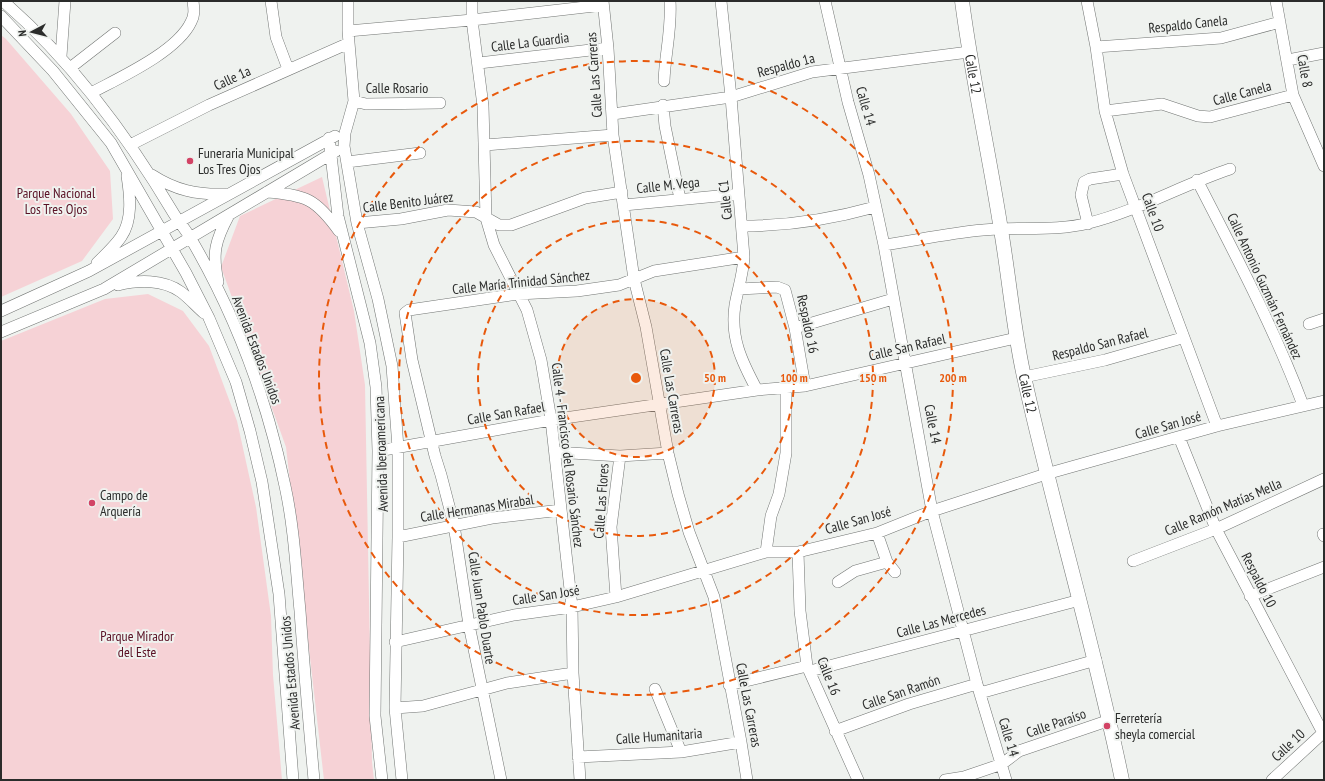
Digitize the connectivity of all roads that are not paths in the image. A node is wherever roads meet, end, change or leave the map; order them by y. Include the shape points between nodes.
1 (4, 1) edge
2 (65, 1) edge
3 (193, 1) edge
4 (271, 1) edge
5 (348, 1) edge
6 (472, 1) edge
7 (670, 1) edge
8 (721, 1) edge
9 (825, 1) edge
10 (962, 1) edge
11 (1087, 1) edge
12 (1276, 1) edge
13 (603, 3) edge
14 (2, 18) edge
15 (472, 20) junction
16 (1280, 22) junction
17 (348, 31) junction
18 (115, 33) dead end
19 (349, 43) junction
20 (1096, 47) junction
21 (608, 48) junction
22 (969, 52) junction
23 (1324, 53) edge
24 (61, 56) junction
25 (1288, 60) junction
26 (479, 63) junction
27 (70, 68) junction
28 (288, 69) junction
29 (840, 69) junction
30 (664, 81) dead end
31 (91, 93) junction
32 (1293, 95) junction
33 (731, 97) junction
34 (354, 101) junction
35 (440, 103) dead end
36 (663, 105) junction
37 (1105, 111) junction
38 (613, 114) junction
39 (345, 133) junction
40 (614, 135) junction
41 (329, 138) junction
42 (130, 145) junction
43 (485, 145) junction
44 (344, 146) junction
45 (420, 153) dead end
46 (330, 155) junction
47 (347, 162) junction
48 (1323, 163) edge
49 (125, 167) junction
50 (1230, 169) dead end
51 (150, 174) junction
52 (1123, 174) junction
53 (1197, 180) junction
54 (267, 192) junction
55 (622, 192) junction
56 (227, 194) junction
57 (739, 194) junction
58 (680, 199) junction
59 (624, 205) junction
60 (875, 207) junction
61 (1135, 208) junction
62 (229, 214) junction
63 (486, 218) junction
64 (179, 222) junction
65 (358, 223) junction
66 (1088, 224) junction
67 (743, 226) junction
68 (1001, 229) junction
69 (162, 231) junction
70 (342, 235) junction
71 (190, 238) junction
72 (884, 245) junction
73 (172, 250) junction
74 (744, 257) junction
75 (89, 271) junction
76 (634, 279) junction
77 (104, 289) junction
78 (739, 289) junction
79 (518, 294) junction
80 (220, 295) junction
81 (893, 299) junction
82 (1, 311) edge
83 (209, 318) junction
84 (1324, 319) edge
85 (1309, 324) dead end
86 (795, 328) junction
87 (1, 332) edge
88 (1016, 338) junction
89 (1182, 338) junction
90 (906, 363) junction
91 (1024, 377) junction
92 (804, 386) junction
93 (788, 388) junction
94 (757, 390) junction
95 (1324, 401) edge
96 (661, 405) junction
97 (1303, 405) junction
98 (551, 420) junction
99 (1217, 426) junction
100 (1179, 437) junction
101 (431, 442) junction
102 (398, 448) junction
103 (378, 451) junction
104 (556, 452) junction
105 (668, 453) junction
106 (620, 456) junction
107 (1046, 474) junction
108 (1324, 479) edge
109 (562, 510) junction
110 (932, 511) junction
111 (454, 525) junction
112 (1216, 529) junction
113 (877, 533) junction
114 (398, 537) junction
115 (766, 552) junction
116 (798, 552) junction
117 (1133, 561) dead end
118 (887, 562) junction
119 (1324, 567) edge
120 (703, 572) junction
121 (895, 572) dead end
122 (838, 582) dead end
123 (1250, 596) junction
124 (616, 597) junction
125 (1080, 600) junction
126 (572, 607) junction
127 (468, 625) junction
128 (963, 630) junction
129 (395, 642) junction
130 (1096, 660) junction
131 (809, 668) junction
132 (573, 673) junction
133 (729, 685) junction
134 (978, 688) junction
135 (655, 689) dead end
136 (482, 690) junction
137 (395, 708) junction
138 (1110, 720) junction
139 (836, 731) junction
140 (1323, 732) edge
141 (741, 742) junction
142 (681, 752) junction
143 (578, 756) junction
144 (1002, 764) junction
145 (293, 780) edge
146 (314, 780) edge
147 (382, 780) edge
148 (402, 780) edge
149 (501, 780) edge
150 (580, 780) edge
151 (746, 780) edge
152 (858, 780) edge
153 (946, 780) edge
154 (1006, 780) edge
155 (1122, 780) edge
156 (1272, 780) edge

1 - 24 street, Avenida Estados Unidos
2 - 24 street
3 - 31 street via 194,13 191,22 174,44 151,60
4 - 28 street via 276,37
5 - 17 street
6 - 15 street, Calle 4 - Francisco del Rosario Sánchez
7 - 30 street via 671,21
8 - 33 street, Calle C1
9 - 29 street, Calle 14
10 - 22 main road, Calle 12
11 - 20 street, Calle 10
12 - 16 street, Calle 8
13 - 15 street
13 - 21 street, Calle Las Carreras
14 - 49 street, Avenida Estados Unidos via 31,46 77,99 111,143
15 - 17 street
15 - 26 street, Calle 4 - Francisco del Rosario Sánchez
16 - 20 street, Respaldo Canela via 1221,38
16 - 25 street, Calle 8
17 - 19 street
18 - 27 street
19 - 28 street, Calle 1a
19 - 34 street
20 - 37 street, Calle 10
21 - 26 street, Calle La Guardia
21 - 38 street, Calle Las Carreras
22 - 29 street, Respaldo 1a
22 - 68 main road, Calle 12
23 - 25 street
24 - 27 street, Avenida Estados Unidos
25 - 32 street, Calle 8
26 - 43 street, Calle 4 - Francisco del Rosario Sánchez
27 - 31 street, Avenida Estados Unidos
28 - 42 street, Calle 1a
29 - 33 street, Respaldo 1a via 812,72
29 - 60 street, Calle 14 via 870,175
31 - 42 street, Avenida Estados Unidos
32 - 37 street, Calle Canela via 1210,117 1198,116 1162,104
32 - 48 street, Calle 8
33 - 36 street, Respaldo 1a
33 - 57 street, Calle C1
34 - 35 street, Calle Rosario via 366,104
34 - 39 street
36 - 38 street, Respaldo 1a
36 - 58 street
37 - 52 street, Calle 10
38 - 40 street, Calle Las Carreras
39 - 41 street
39 - 44 street, Avenida Iberoamericana
40 - 43 street
40 - 55 street, Calle Las Carreras
41 - 46 street, Avenida Iberoamericana
41 - 56 street
42 - 51 street, Avenida Estados Unidos
43 - 63 street, Calle 4 - Francisco del Rosario Sánchez
44 - 46 street
44 - 47 street, Avenida Iberoamericana
45 - 47 street
46 - 54 street
46 - 70 street, Avenida Iberoamericana
47 - 65 street, Avenida Iberoamericana
49 - 69 street, Avenida Estados Unidos
49 - 75 street via 130,196 127,223 121,237
50 - 53 street
51 - 56 street via 181,190 203,195
51 - 64 street, Avenida Estados Unidos
52 - 61 street, Calle 10
52 - 66 street via 1084,182 1082,195
53 - 61 street
53 - 97 street, Calle Antonio Guzmán Fernández via 1238,258
54 - 62 street
54 - 70 street via 288,193 308,198 325,212
55 - 59 street, Calle Las Carreras
55 - 63 street, Calle Benito Juárez via 585,198 511,225 499,225
56 - 64 street
57 - 58 street, Calle M. Vega
57 - 67 street, Calle C1
58 - 59 street, Calle M. Vega
59 - 76 street, Calle Las Carreras
60 - 67 street via 844,216 800,223
60 - 72 street, Calle 14
61 - 66 street
61 - 89 street, Calle 10
62 - 71 street
62 - 80 street via 219,233 214,261
63 - 65 street, Calle Benito Juárez via 476,212 448,210 400,219
63 - 79 street, Calle 4 - Francisco del Rosario Sánchez via 494,245
64 - 69 street
64 - 71 street, Avenida Estados Unidos
65 - 102 street, Avenida Iberoamericana via 392,366
66 - 68 street via 1041,229
67 - 74 street, Calle C1
68 - 72 street
68 - 88 main road, Calle 12
69 - 73 street, Avenida Estados Unidos
69 - 75 street
70 - 103 street, Avenida Iberoamericana via 372,354 378,415
71 - 73 street
71 - 80 street, Avenida Estados Unidos
72 - 81 street, Calle 14
73 - 77 street
73 - 83 street, Avenida Estados Unidos
74 - 76 street, Calle María Trinidad Sánchez via 654,271
74 - 78 street, Calle C1
75 - 82 street
76 - 79 street, Calle María Trinidad Sánchez via 619,285 577,291
76 - 96 street, Calle Las Carreras
77 - 83 street via 131,282 156,282 180,291
77 - 87 street
78 - 86 street, Respaldo 16 via 777,287 785,290
78 - 94 street, Calle C1 via 735,307 735,340
79 - 98 street, Calle 4 - Francisco del Rosario Sánchez via 527,310 541,360
79 - 101 street, Calle María Trinidad Sánchez via 409,310 405,313 412,360
80 - 146 street, Avenida Estados Unidos via 257,387 286,487 295,553
81 - 86 street
81 - 90 street, Calle 14
83 - 145 street, Avenida Estados Unidos via 236,382 262,482 279,594
84 - 85 street
86 - 92 street, Respaldo 16
88 - 90 street, Calle San Rafael
88 - 91 main road, Calle 12
89 - 91 street, Respaldo San Rafael via 1105,360
89 - 99 street, Calle 10
90 - 92 street, Calle San Rafael
90 - 110 street, Calle 14
91 - 107 main road, Calle 12
92 - 93 street, Calle San Rafael
93 - 94 street, Calle San Rafael
93 - 115 street via 786,453 779,494 771,516
94 - 96 street, Calle San Rafael
95 - 97 street, Calle San José
96 - 98 street, Calle San Rafael
96 - 105 street, Calle Las Carreras
97 - 99 street, Calle San José
98 - 101 street, Calle San Rafael
98 - 104 street, Calle 4 - Francisco del Rosario Sánchez
99 - 100 street, Calle San José
100 - 107 street, Calle San José
100 - 112 street, Respaldo 10
101 - 102 street, Calle San Rafael
101 - 111 street, Calle Juan Pablo Duarte
102 - 103 street, Calle San Rafael
102 - 114 street, Avenida Iberoamericana
103 - 147 street, Avenida Iberoamericana via 375,692 377,744
104 - 106 street
104 - 109 street, Calle 4 - Francisco del Rosario Sánchez
105 - 106 street
105 - 120 street, Calle Las Carreras via 689,532
106 - 124 street, Calle Las Flores via 611,527
107 - 110 street, Calle San José
107 - 125 main road, Calle 12
108 - 112 street, Calle Ramón Matías Mella
109 - 111 street, Calle Hermanas Mirabal
109 - 126 street, Calle 4 - Francisco del Rosario Sánchez
110 - 113 street, Calle San José
110 - 128 street, Calle 14
111 - 114 street, Calle Hermanas Mirabal
111 - 127 street, Calle Juan Pablo Duarte
112 - 117 street, Calle Ramón Matías Mella
112 - 123 street, Respaldo 10
113 - 116 street, Calle San José
113 - 118 street
114 - 129 street, Avenida Iberoamericana
115 - 116 street, Calle San José
115 - 120 street, Calle San José
116 - 131 street, Calle 16 via 800,611
118 - 121 street
118 - 122 street via 855,572
119 - 123 street
120 - 124 street, Calle San José
120 - 133 street, Calle Las Carreras via 714,597
123 - 140 street, Respaldo 10
124 - 126 street, Calle San José
125 - 128 street, Calle Las Mercedes
125 - 130 main road, Calle 12
126 - 127 street, Calle San José via 514,615
126 - 132 street, Calle 4 - Francisco del Rosario Sánchez
127 - 129 street, Calle San José
127 - 136 street, Calle Juan Pablo Duarte
128 - 131 street, Calle Las Mercedes
128 - 134 street, Calle 14
129 - 137 street, Avenida Iberoamericana
130 - 134 street, Calle San Ramón
130 - 138 main road, Calle 12
131 - 133 street, Calle Las Mercedes
131 - 139 street, Calle 16
132 - 136 street
132 - 143 street, Calle 4 - Francisco del Rosario Sánchez
133 - 141 street, Calle Las Carreras
134 - 139 street, Calle San Ramón via 909,704
134 - 144 street, Calle 14
135 - 142 street
136 - 137 street via 423,706
136 - 149 street, Calle Juan Pablo Duarte
137 - 148 street, Avenida Iberoamericana
138 - 144 street, Calle Paraíso via 1019,752
138 - 155 main road, Calle 12
139 - 152 street, Calle 16
140 - 156 street, Calle 10
141 - 142 street, Calle Humanitaria
141 - 151 street, Calle Las Carreras
142 - 143 street, Calle Humanitaria
143 - 150 street, Calle 4 - Francisco del Rosario Sánchez
144 - 153 street, Calle Paraíso via 964,777
144 - 154 street, Calle 14

